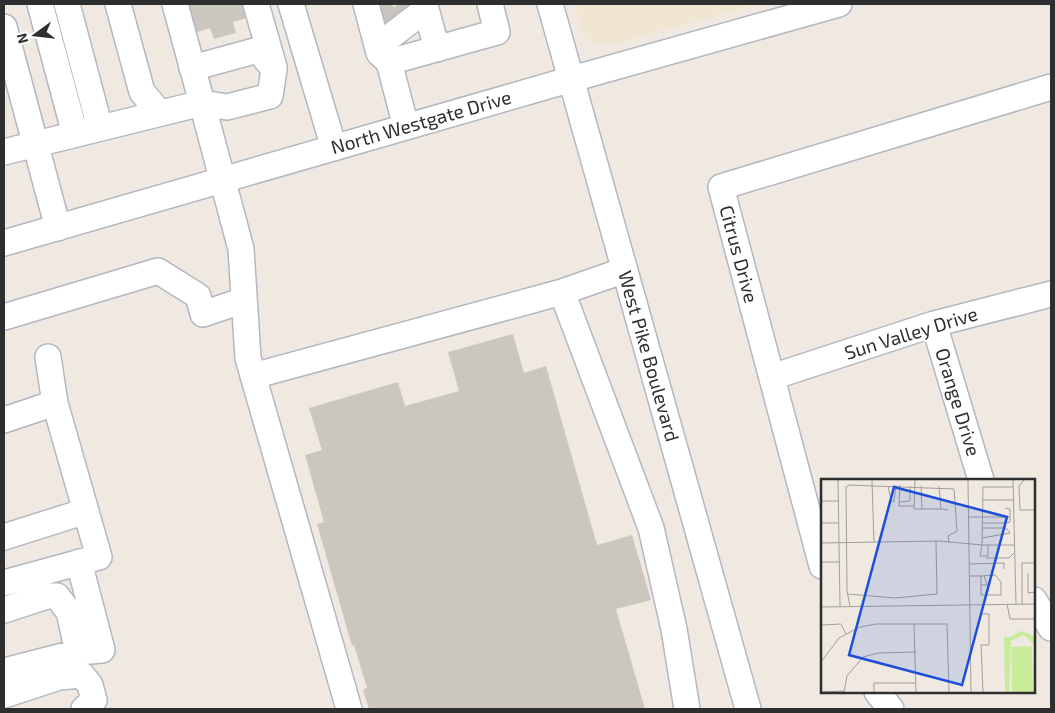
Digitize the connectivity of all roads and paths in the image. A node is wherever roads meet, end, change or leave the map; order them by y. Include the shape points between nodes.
1 (40, 4) edge
2 (67, 4) edge
3 (118, 4) edge
4 (129, 4) edge
5 (175, 4) edge
6 (256, 4) edge
7 (291, 4) edge
8 (490, 4) edge
9 (550, 4) edge
10 (839, 4) edge
11 (398, 19) edge
12 (4, 27) edge
13 (437, 49) junction
14 (192, 68) junction
15 (274, 70) junction
16 (572, 79) junction
17 (1051, 88) edge
18 (202, 103) junction
19 (160, 113) junction
20 (406, 127) junction
21 (100, 128) junction
22 (75, 134) junction
23 (4, 142) edge
24 (35, 144) junction
25 (334, 148) junction
26 (4, 152) edge
27 (223, 180) junction
28 (58, 228) junction
29 (4, 243) edge
30 (625, 270) junction
31 (562, 292) junction
32 (1051, 294) edge
33 (244, 300) junction
34 (4, 317) edge
35 (934, 324) junction
36 (48, 357) dead end
37 (253, 376) junction
38 (772, 377) junction
39 (55, 403) junction
40 (4, 420) edge
41 (981, 479) edge
42 (86, 510) junction
43 (4, 537) edge
44 (79, 562) junction
45 (821, 562) edge
46 (4, 583) edge
47 (1035, 602) edge
48 (4, 610) edge
49 (1051, 628) edge
50 (78, 652) junction
51 (4, 671) edge
52 (877, 693) edge
53 (4, 695) edge
54 (84, 709) edge
55 (348, 709) edge
56 (687, 709) edge
57 (748, 709) edge
58 (892, 709) edge

1 - 22 street
2 - 21 street
3 - 19 street via 142,92
4 - 19 street
5 - 14 street
6 - 15 street
7 - 25 street
8 - 13 street via 497,32
9 - 16 street, West Pike Boulevard
10 - 16 street, North Westgate Drive
11 - 13 street
11 - 13 street
11 - 20 street
12 - 24 street
14 - 15 street via 258,50
14 - 18 street
15 - 18 street via 270,96 227,107
16 - 20 street, North Westgate Drive
16 - 30 street, West Pike Boulevard
17 - 38 street, Citrus Drive via 721,187
18 - 19 street
18 - 27 street
19 - 21 street
20 - 25 street, North Westgate Drive
21 - 22 street
22 - 24 street
23 - 24 street
24 - 26 street
24 - 28 street
25 - 27 street, North Westgate Drive
27 - 28 street, North Westgate Drive
27 - 33 street via 242,249
28 - 29 street, North Westgate Drive
30 - 31 street
30 - 57 street, West Pike Boulevard
31 - 37 street
31 - 56 street via 651,528 674,629
32 - 35 street, Sun Valley Drive
33 - 34 street via 203,314 198,296 158,271
33 - 37 street via 248,358
35 - 38 street, Sun Valley Drive
35 - 41 street, Orange Drive
36 - 39 street
37 - 55 street
38 - 45 street, Citrus Drive
39 - 40 street
39 - 42 street
42 - 43 street
42 - 44 street via 99,557
44 - 46 street
44 - 50 street via 102,650
47 - 49 street
48 - 50 street via 47,596 57,596 69,612
50 - 51 street
52 - 58 street
53 - 54 street via 60,677 82,675 90,685 94,700

